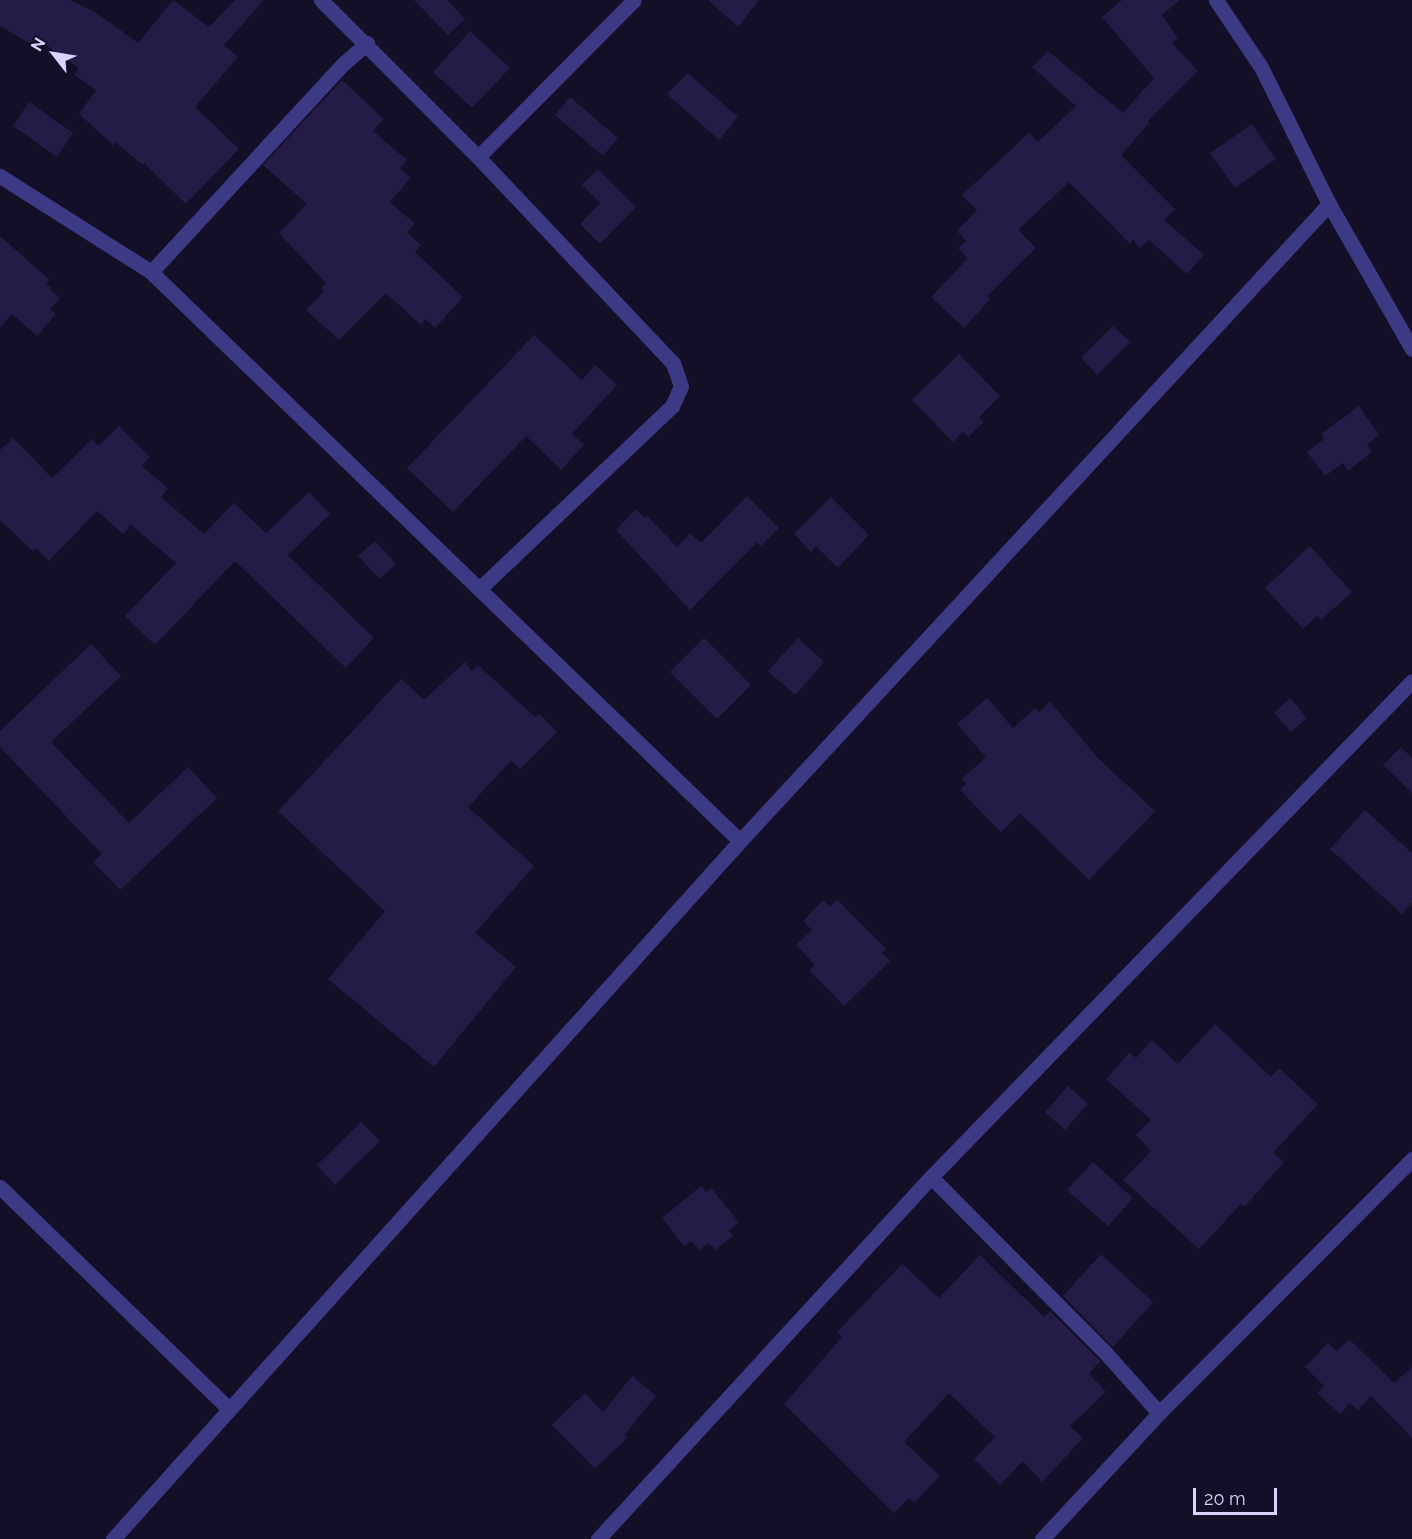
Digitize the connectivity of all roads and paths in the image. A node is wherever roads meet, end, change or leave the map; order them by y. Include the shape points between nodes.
1 (321, 0) edge
2 (634, 0) edge
3 (1216, 0) edge
4 (367, 43) junction
5 (478, 157) junction
6 (0, 176) edge
7 (1329, 204) junction
8 (151, 272) junction
9 (1412, 350) edge
10 (479, 589) junction
11 (1412, 681) edge
12 (740, 841) junction
13 (1412, 1159) edge
14 (931, 1177) junction
15 (0, 1188) edge
16 (228, 1408) junction
17 (1159, 1413) junction
18 (113, 1539) edge
19 (598, 1539) edge
20 (1042, 1539) edge

1 - 4 street
2 - 5 street
3 - 7 street via 1261,67
4 - 5 street
4 - 8 street
5 - 10 street via 673,363 681,386 672,406
6 - 8 street
7 - 9 street
7 - 12 street
8 - 10 street
10 - 12 street
11 - 14 street
12 - 16 street
13 - 17 street
14 - 17 street via 1088,1335
14 - 19 street
15 - 16 street
16 - 18 street
17 - 20 street

